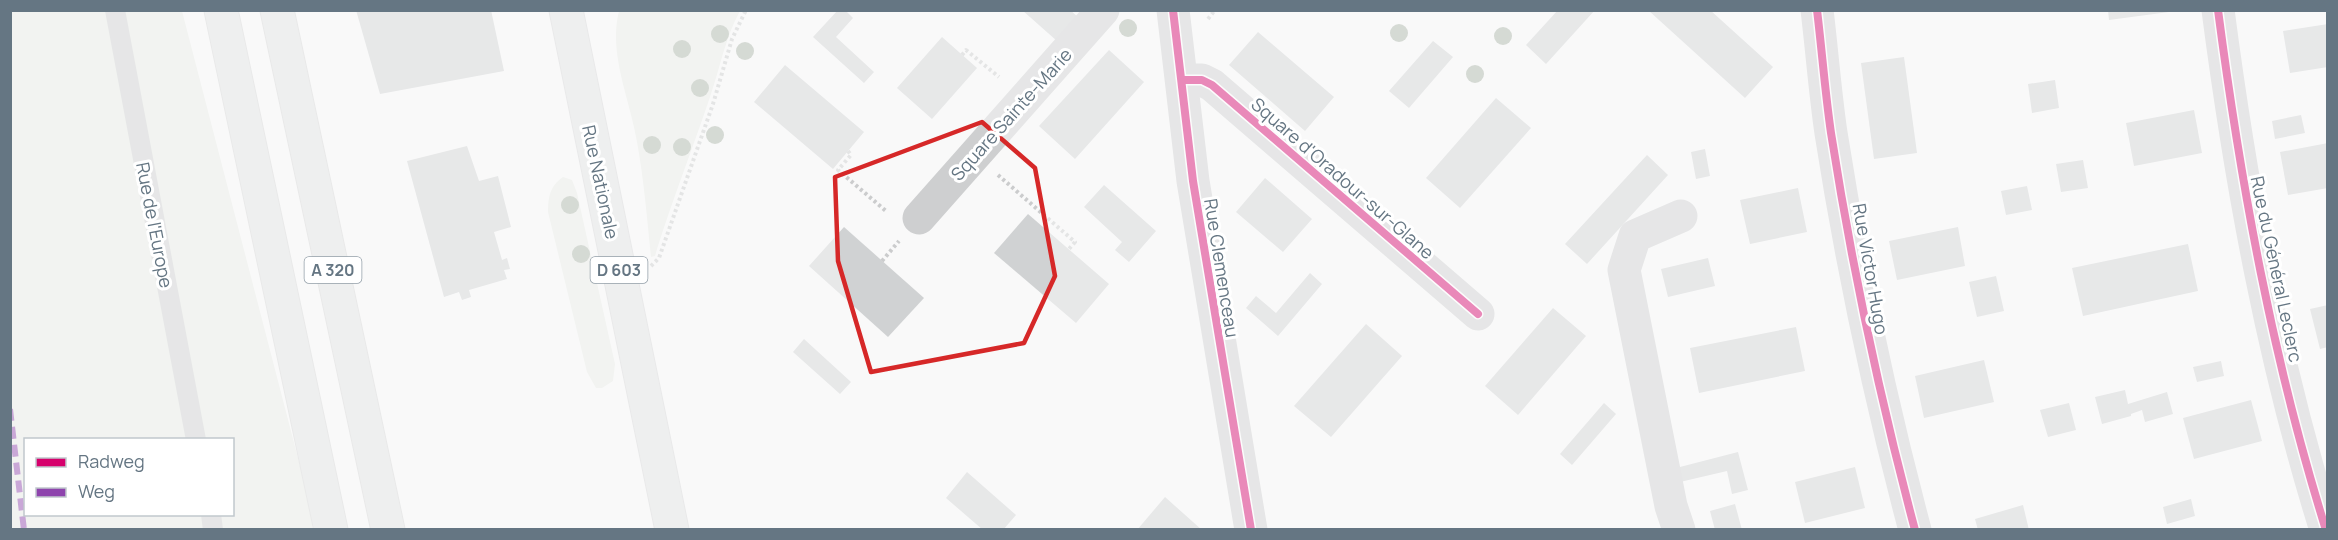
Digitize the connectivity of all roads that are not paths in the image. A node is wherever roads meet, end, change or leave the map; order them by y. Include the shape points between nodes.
1 (114, 10) edge
2 (220, 10) edge
3 (277, 10) edge
4 (566, 10) edge
5 (1103, 10) edge
6 (1173, 10) edge
7 (1817, 10) edge
8 (2218, 10) edge
9 (1182, 80) junction
10 (1680, 216) dead end
11 (919, 218) road end
12 (1478, 314) dead end
13 (196, 438) edge
14 (1247, 526) edge
15 (331, 530) edge
16 (388, 530) edge
17 (672, 530) edge
18 (1679, 530) edge
19 (1915, 530) edge
20 (2326, 530) edge

1 - 13 lane, Rue de l'Europe
2 - 15 main road, A 320
3 - 16 main road, A 320
4 - 17 main road, Rue Nationale / D 603
5 - 11 street, Square Sainte-Marie
6 - 9 street, Rue Clemenceau
7 - 19 street, Rue Victor Hugo via 1831,131 1866,333
8 - 20 street, Rue du Général Leclerc via 2245,196 2279,357
9 - 12 street, Square d'Oradour-sur-Glane via 1212,84
9 - 14 street, Rue Clemenceau via 1193,181
10 - 18 street via 1635,236 1624,270

